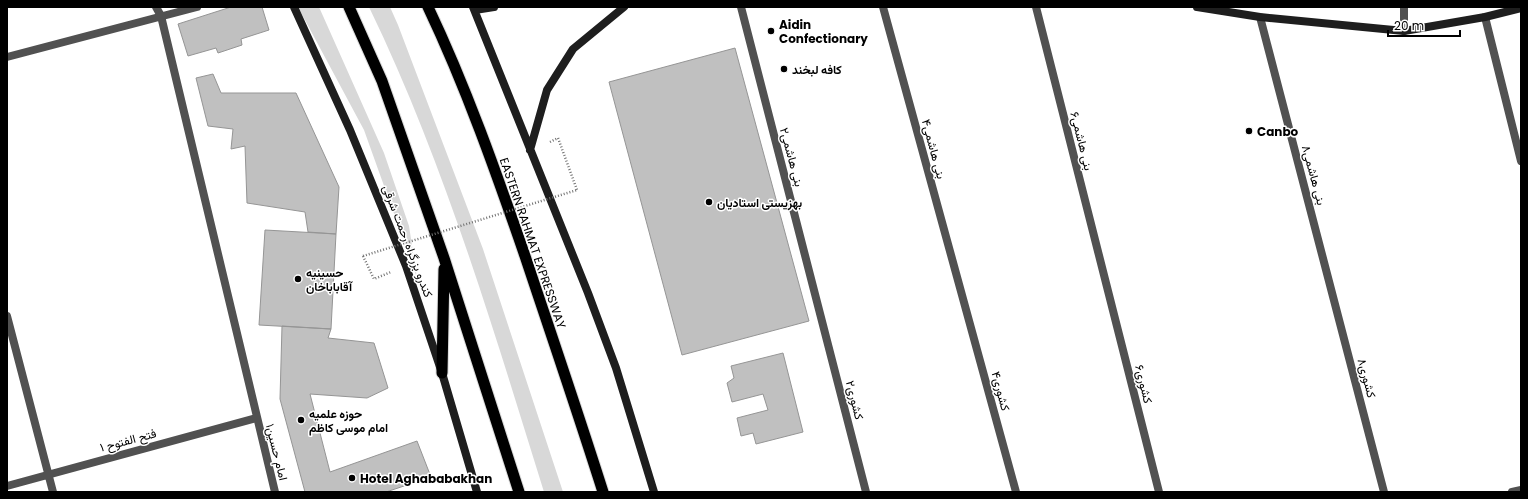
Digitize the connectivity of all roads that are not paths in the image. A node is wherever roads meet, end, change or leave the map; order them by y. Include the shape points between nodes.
1 (156, 7) edge
2 (197, 7) edge
3 (294, 7) edge
4 (349, 7) edge
5 (428, 7) edge
6 (494, 7) edge
7 (624, 7) edge
8 (741, 7) edge
9 (883, 7) edge
10 (1036, 7) edge
11 (1197, 7) edge
12 (1404, 7) edge
13 (474, 8) edge
14 (1521, 8) edge
15 (160, 16) junction
16 (1260, 17) junction
17 (1485, 17) junction
18 (1404, 31) junction
19 (7, 57) edge
20 (530, 150) junction
21 (1521, 161) edge
22 (444, 258) junction
23 (1326, 270) joint
24 (1105, 281) joint
25 (962, 296) joint
26 (820, 313) joint
27 (7, 316) edge
28 (442, 373) junction
29 (256, 418) junction
30 (48, 475) junction
31 (7, 486) edge
32 (1521, 490) edge
33 (52, 492) edge
34 (275, 492) edge
35 (476, 492) edge
36 (519, 492) edge
37 (603, 492) edge
38 (654, 492) edge
39 (866, 492) edge
40 (1016, 492) edge
41 (1159, 492) edge
42 (1384, 492) edge
43 (1512, 492) edge

1 - 15 street, امام حسین۱
2 - 15 street
3 - 28 main road, کندرو بزرگراه رحمت شرقی via 350,130 404,259
4 - 22 highway via 382,81
5 - 37 highway, EASTERN RAHMAT EXPRESSWAY via 448,49 505,199
6 - 13 main road
7 - 20 main road via 573,49 547,90
8 - 26 street, ۲بنی هاشمی
9 - 25 street, ۴بنی هاشمی
10 - 24 street, ۶بنی هاشمی
11 - 16 main road
12 - 18 street
13 - 20 main road
14 - 17 main road
15 - 19 street
15 - 29 street, امام حسین۱
16 - 18 main road
16 - 23 street, ۸بنی هاشمی
17 - 18 main road
17 - 21 street
20 - 38 main road via 616,368
22 - 28 highway
22 - 36 highway
23 - 42 street, ۸کشوری
24 - 41 street, کشوری۶
25 - 40 street, کشوری۴
26 - 39 street, کشوری۲
27 - 30 street
28 - 35 main road, کندرو بزرگراه رحمت شرقی
29 - 30 street, فتح الفتوح ۱
29 - 34 street, امام حسین۱
30 - 31 street, فتح الفتوح ۱
30 - 33 street
32 - 43 street

